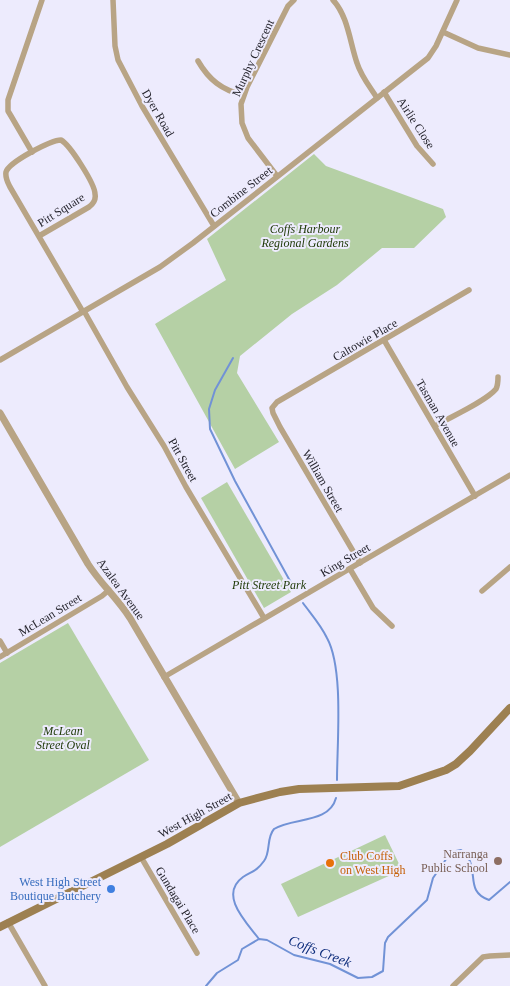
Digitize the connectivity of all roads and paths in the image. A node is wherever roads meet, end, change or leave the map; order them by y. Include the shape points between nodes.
1 (42, 0) edge
2 (113, 0) edge
3 (294, 0) edge
4 (333, 0) edge
5 (456, 0) edge
6 (443, 32) junction
7 (510, 55) edge
8 (198, 61) dead end
9 (384, 92) junction
10 (243, 95) junction
11 (377, 98) junction
12 (32, 152) junction
13 (433, 164) dead end
14 (277, 176) junction
15 (214, 226) junction
16 (39, 236) junction
17 (470, 290) dead end
18 (84, 311) junction
19 (384, 340) junction
20 (0, 360) edge
21 (498, 377) dead end
22 (272, 408) joint
23 (0, 414) edge
24 (435, 426) junction
25 (510, 475) edge
26 (475, 496) junction
27 (360, 563) junction
28 (510, 567) edge
29 (350, 569) junction
30 (109, 590) junction
31 (482, 591) dead end
32 (264, 618) junction
33 (392, 626) dead end
34 (0, 641) edge
35 (7, 652) junction
36 (0, 657) edge
37 (164, 677) junction
38 (510, 708) edge
39 (239, 803) junction
40 (141, 857) junction
41 (4, 924) edge
42 (197, 953) dead end
43 (510, 955) edge
44 (45, 986) edge
45 (453, 986) edge

1 - 12 street via 7,106
2 - 15 street, Dyer Road via 114,46 121,67
3 - 10 street, Murphy Crescent
4 - 11 street via 341,13 357,65
5 - 6 street, Combine Street
6 - 7 street via 478,48
6 - 9 street, Combine Street via 430,55
8 - 10 street via 215,83
9 - 11 street, Combine Street
9 - 13 street, Airlie Close via 416,146
10 - 14 street, Murphy Crescent via 241,113 244,130
11 - 14 street, Combine Street
12 - 16 street, Pitt Square via 12,165 6,178
12 - 16 street, Pitt Square via 53,141 65,142 94,187 96,196 89,208
14 - 15 street, Combine Street
15 - 18 street, Combine Street via 160,267
16 - 18 street, Pitt Square
17 - 19 street, Caltowie Place
18 - 20 street, Combine Street
18 - 32 street, Pitt Street
19 - 22 street, Caltowie Place
19 - 24 street, Tasman Avenue
21 - 24 street via 496,389 485,398
22 - 27 street, William Street
23 - 30 street, Azalea Avenue via 88,564
24 - 26 street, Tasman Avenue
25 - 26 street, King Street
26 - 27 street, King Street
27 - 29 street, King Street
28 - 31 street
29 - 32 street, King Street
29 - 33 street via 374,608
30 - 35 street, McLean Street
30 - 37 street, Azalea Avenue via 130,618
32 - 37 street, King Street
34 - 35 street
35 - 36 street, McLean Street
37 - 39 street, Azalea Avenue
38 - 39 main road, West High Street via 456,764 431,776 390,787 299,789
39 - 40 main road, West High Street
40 - 41 main road, West High Street
40 - 42 street, Gundagai Place
41 - 44 street
43 - 45 street via 483,957

